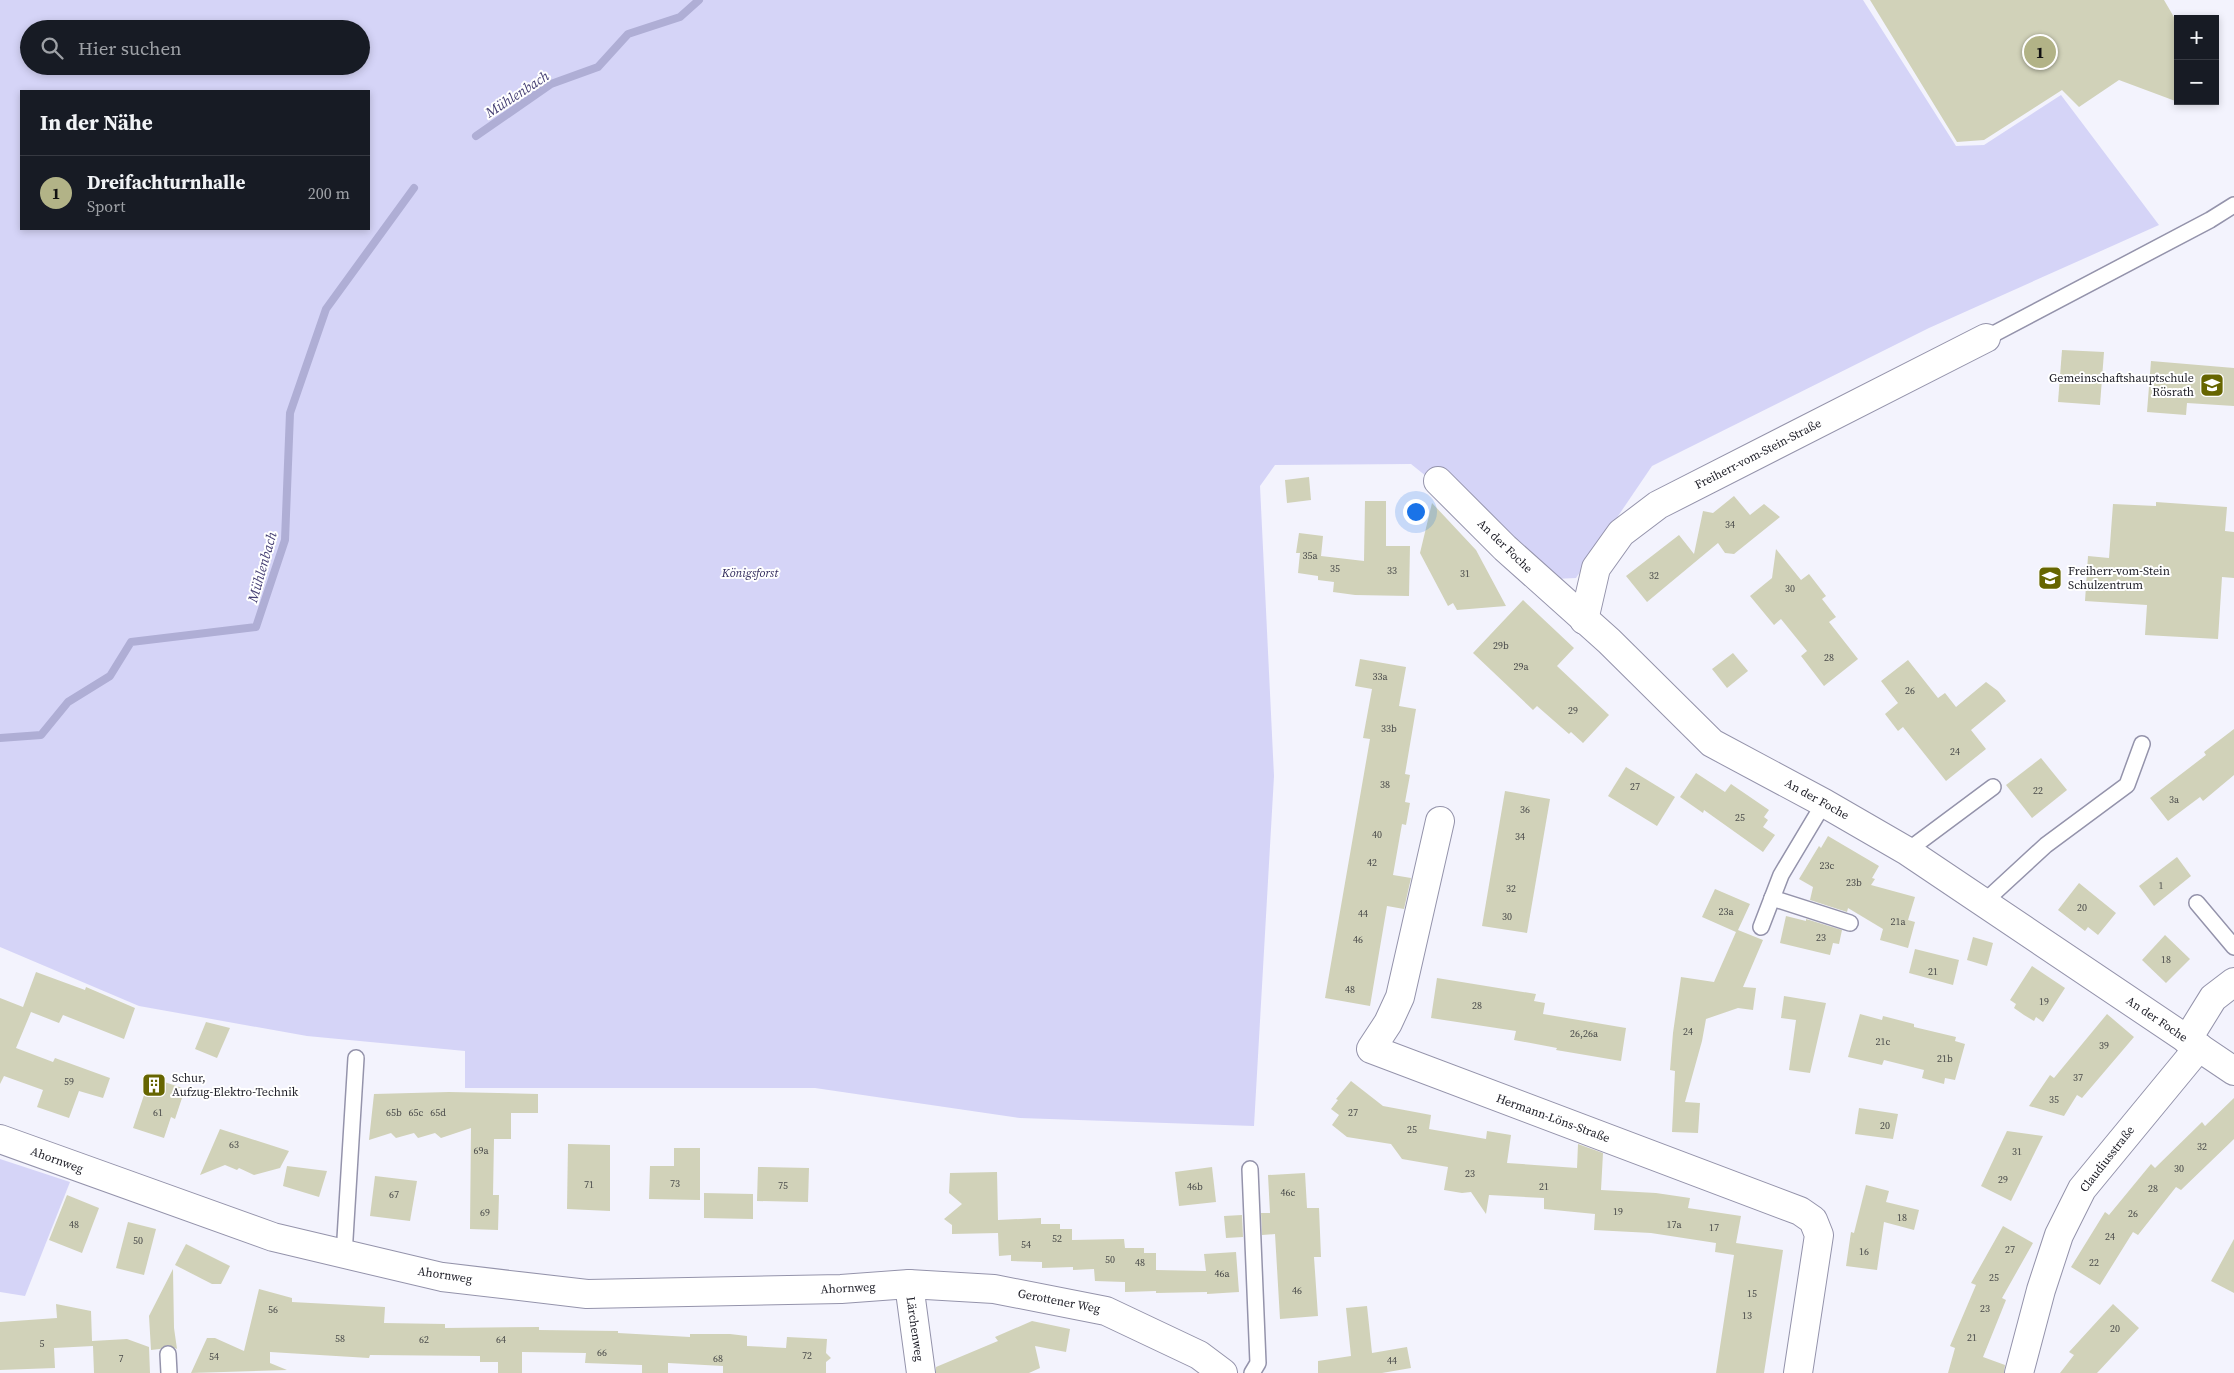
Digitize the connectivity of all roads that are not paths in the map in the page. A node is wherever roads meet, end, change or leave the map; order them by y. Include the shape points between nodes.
1 (2234, 205) edge
2 (1986, 338) joint
3 (1438, 481) dead end
4 (1584, 620) junction
5 (2142, 744) dead end
6 (1993, 787) dead end
7 (1824, 802) junction
8 (1440, 821) dead end
9 (1907, 851) junction
10 (1772, 898) junction
11 (1983, 903) junction
12 (2197, 903) dead end
13 (1850, 924) dead end
14 (1762, 927) dead end
15 (2234, 947) edge
16 (2234, 982) edge
17 (2193, 1044) junction
18 (356, 1058) dead end
19 (2234, 1071) edge
20 (0, 1139) edge
21 (1250, 1169) dead end
22 (344, 1255) junction
23 (909, 1284) junction
24 (168, 1354) dead end
25 (169, 1373) edge
26 (921, 1373) edge
27 (1223, 1373) edge
28 (1252, 1373) edge
29 (1798, 1373) edge
30 (2019, 1373) edge

1 - 2 lane
2 - 4 street, Freiherr-vom-Stein-Straße via 1658,504 1621,533 1596,568
3 - 4 street, An der Foche
4 - 7 street, An der Foche via 1712,743
5 - 11 lane via 2127,784 2046,845
6 - 9 lane
7 - 9 street, An der Foche
7 - 10 lane via 1781,875
8 - 29 street, Hermann-Löns-Straße via 1400,998 1371,1049 1800,1211 1813,1220 1818,1236
9 - 11 street, An der Foche
10 - 13 lane
10 - 14 lane
11 - 17 street, An der Foche
12 - 15 lane
16 - 17 street, Claudiusstraße via 2213,998
17 - 19 street, An der Foche
17 - 30 street, Claudiusstraße via 2082,1189 2059,1235
18 - 22 lane
20 - 22 street, Ahornweg via 273,1237
21 - 28 lane via 1258,1363
22 - 23 street, Ahornweg via 442,1277 587,1294 841,1289
23 - 26 street, Lärchenweg
23 - 27 street, Gerottener Weg via 994,1288 1106,1311 1199,1355
24 - 25 lane

